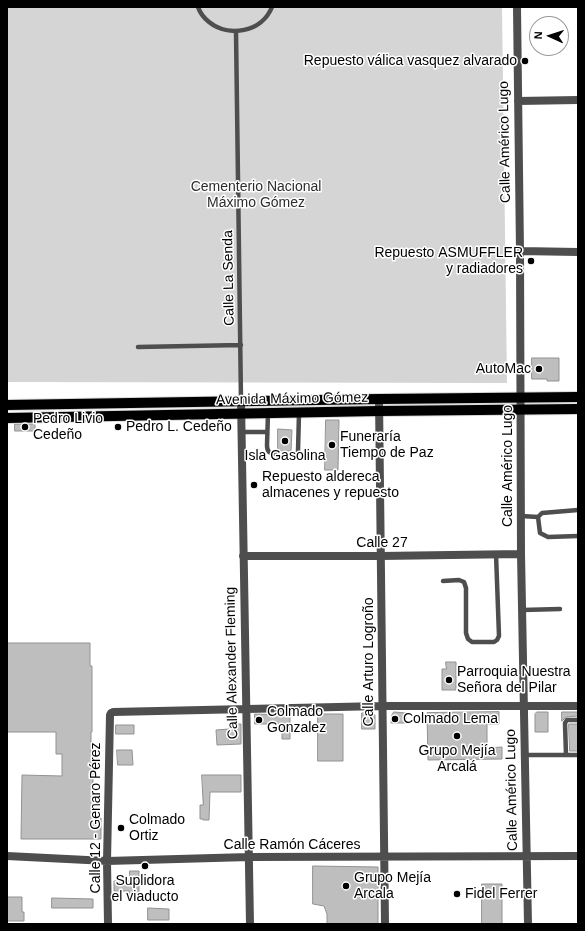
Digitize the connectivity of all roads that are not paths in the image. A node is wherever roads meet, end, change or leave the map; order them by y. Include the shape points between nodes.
1 (198, 7) edge
2 (272, 7) edge
3 (517, 7) edge
4 (236, 32) junction
5 (578, 100) edge
6 (518, 101) junction
7 (520, 251) junction
8 (578, 252) edge
9 (240, 345) junction
10 (138, 347) dead end
11 (578, 397) edge
12 (520, 398) junction
13 (379, 399) junction
14 (241, 401) junction
15 (7, 405) edge
16 (578, 409) edge
17 (520, 410) junction
18 (379, 412) junction
19 (268, 413) junction
20 (299, 413) junction
21 (241, 414) junction
22 (7, 418) edge
23 (242, 432) junction
24 (267, 432) junction
25 (578, 510) edge
26 (521, 516) junction
27 (538, 517) junction
28 (578, 536) edge
29 (496, 554) junction
30 (521, 554) junction
31 (244, 556) junction
32 (381, 556) junction
33 (443, 581) dead end
34 (522, 610) junction
35 (560, 610) dead end
36 (382, 706) junction
37 (524, 706) junction
38 (578, 706) edge
39 (246, 709) junction
40 (578, 720) edge
41 (525, 755) junction
42 (566, 755) junction
43 (578, 755) edge
44 (7, 856) edge
45 (578, 856) edge
46 (385, 857) junction
47 (527, 857) junction
48 (249, 858) junction
49 (107, 861) junction
50 (108, 924) edge
51 (250, 924) edge
52 (385, 924) edge
53 (528, 924) edge

1 - 4 lane via 204,18 214,26
2 - 4 lane via 270,14 260,23
3 - 6 street, Calle Américo Lugo
4 - 9 lane, Calle La Senda
5 - 6 street
6 - 7 street, Calle Américo Lugo
7 - 8 street
7 - 12 street, Calle Américo Lugo
9 - 10 lane
9 - 14 lane, Calle La Senda
11 - 12 main road, Avenida Máximo Gómez
12 - 13 main road, Avenida Máximo Gómez
12 - 17 street, Calle Américo Lugo
13 - 14 main road, Avenida Máximo Gómez
13 - 18 street, Calle Arturo Logroño
14 - 15 main road, Avenida Máximo Gómez
14 - 21 street, Calle Alexander Fleming
16 - 17 main road, Avenida Máximo Gómez
17 - 18 main road, Avenida Máximo Gómez
17 - 26 street, Calle Américo Lugo
18 - 20 main road, Avenida Máximo Gómez
18 - 32 street, Calle Arturo Logroño
19 - 20 main road, Avenida Máximo Gómez
19 - 21 main road, Avenida Máximo Gómez
19 - 24 lane
20 - 24 lane via 297,454 270,453 266,446
21 - 22 main road, Avenida Máximo Gómez
21 - 23 street, Calle Alexander Fleming
23 - 24 lane
23 - 31 street, Calle Alexander Fleming
25 - 27 lane via 542,512
26 - 27 lane
26 - 30 street, Calle Américo Lugo
27 - 28 lane via 540,533 548,537
29 - 30 street, Calle 27
29 - 32 street, Calle 27
29 - 33 lane via 499,636 494,642 472,642 468,639 464,582
30 - 34 street, Calle Américo Lugo
31 - 32 street, Calle 27
31 - 39 street, Calle Alexander Fleming
32 - 36 street, Calle Arturo Logroño
34 - 35 lane
34 - 37 street, Calle Américo Lugo
36 - 37 street
36 - 39 street
36 - 46 street, Calle Arturo Logroño
37 - 38 street
37 - 41 street, Calle Américo Lugo
39 - 48 street, Calle Alexander Fleming
39 - 49 street, Calle 12 - Genaro Pérez via 110,713
40 - 42 lane via 567,720 565,723
41 - 42 lane
41 - 47 street, Calle Américo Lugo
42 - 43 lane
44 - 49 street, Calle Ramón Cáceres
45 - 47 street, Calle Ramón Cáceres
46 - 47 street, Calle Ramón Cáceres
46 - 48 street, Calle Ramón Cáceres
46 - 52 street, Calle Arturo Logroño
47 - 53 street, Calle Américo Lugo
48 - 49 street, Calle Ramón Cáceres
48 - 51 street, Calle Alexander Fleming
49 - 50 street, Calle 12 - Genaro Pérez

